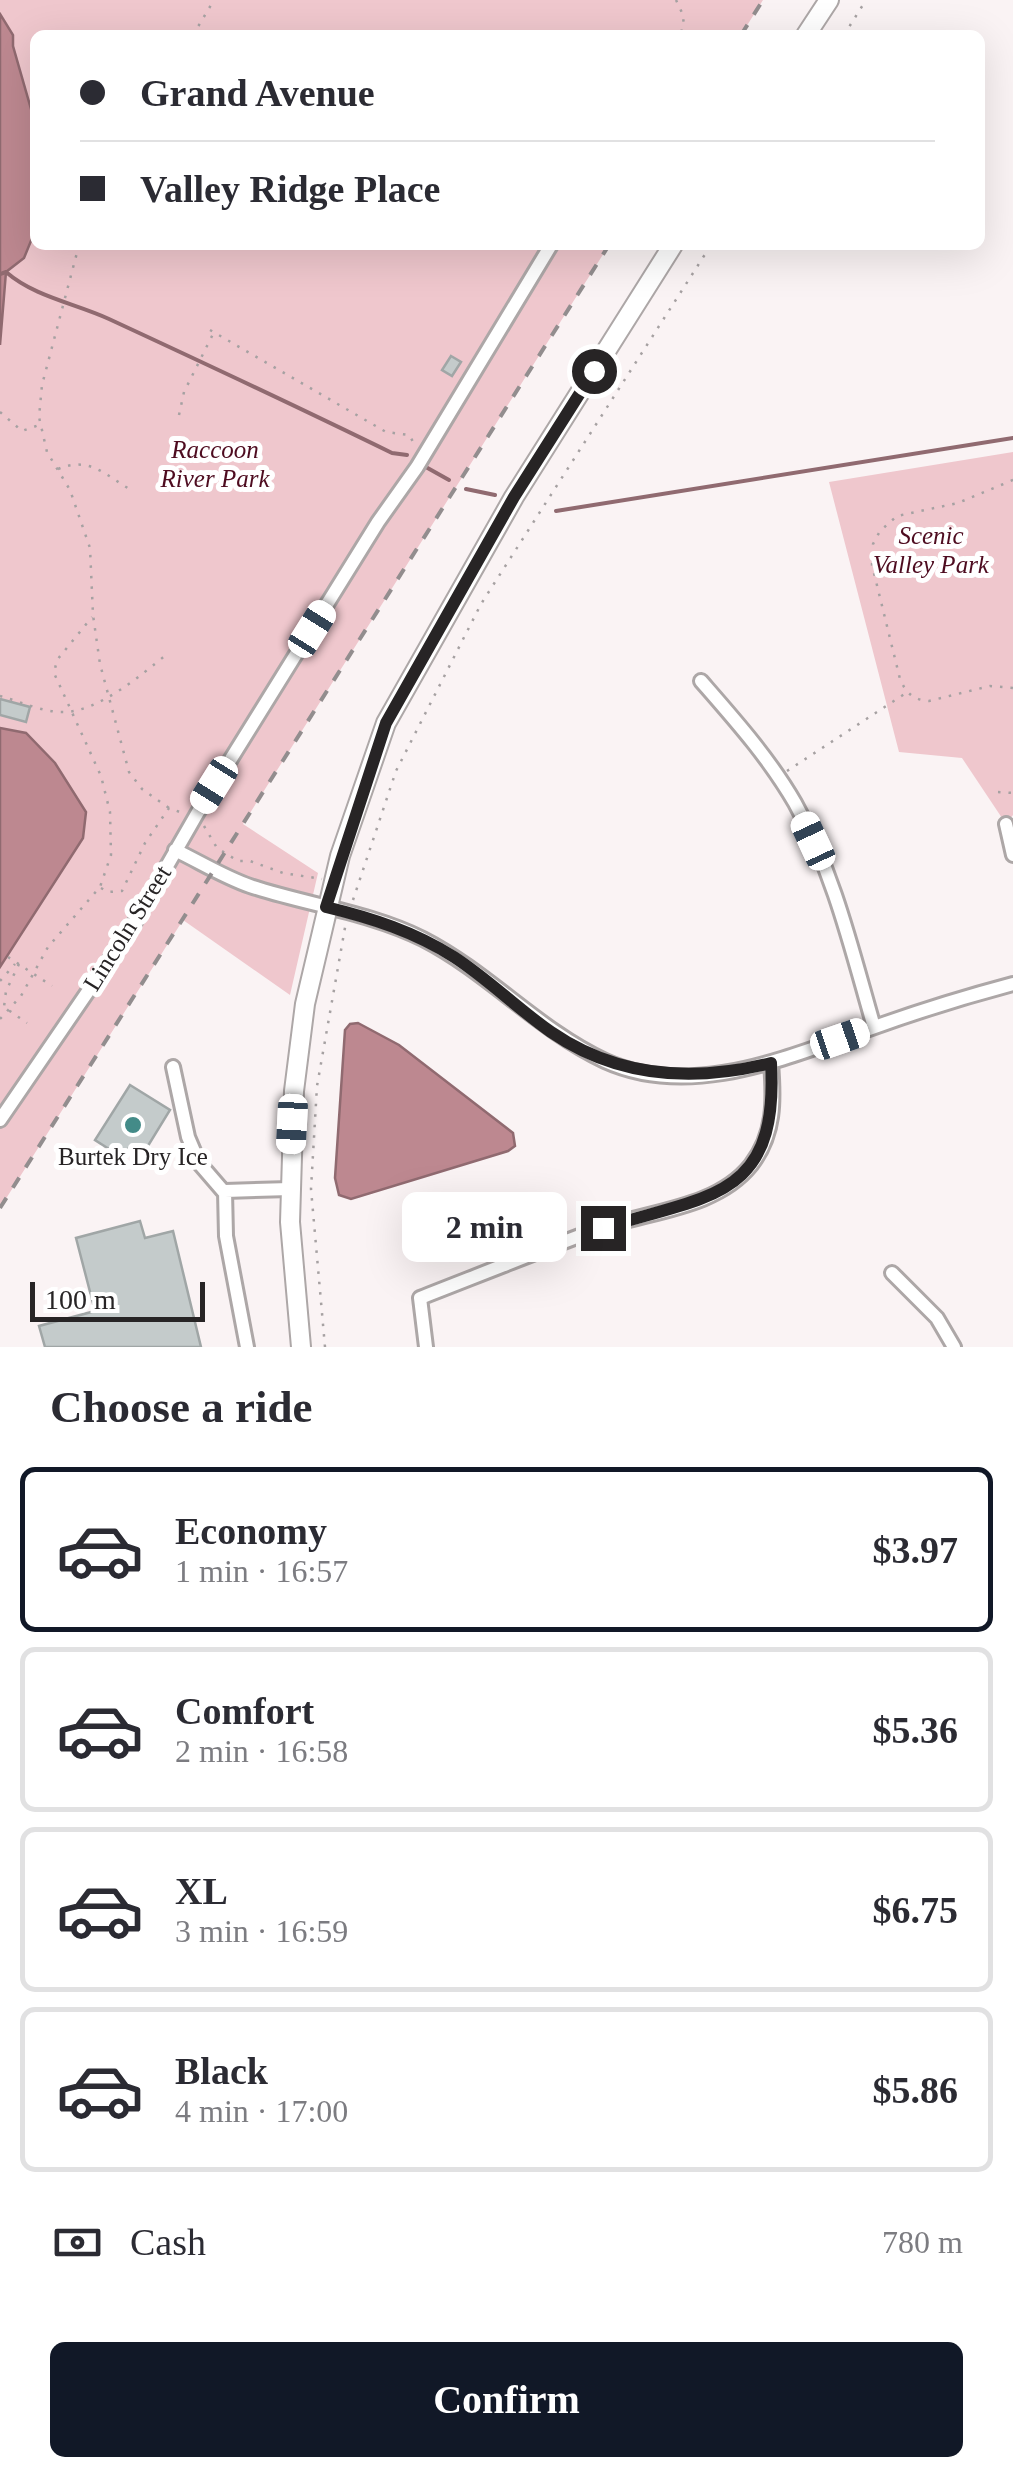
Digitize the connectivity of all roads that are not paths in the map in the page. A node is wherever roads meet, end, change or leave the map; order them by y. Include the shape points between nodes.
1 (828, 0) edge
2 (809, 30) edge
3 (548, 250) edge
4 (671, 250) edge
5 (701, 682) dead end
6 (1006, 824) dead end
7 (175, 850) junction
8 (1013, 855) edge
9 (326, 907) junction
10 (1013, 984) edge
11 (874, 1027) junction
12 (771, 1063) junction
13 (173, 1066) dead end
14 (22, 1089) junction
15 (0, 1120) edge
16 (0, 1134) edge
17 (290, 1188) junction
18 (224, 1192) junction
19 (892, 1273) dead end
20 (247, 1347) edge
21 (301, 1347) edge
22 (426, 1347) edge
23 (954, 1347) edge

1 - 2 main road
3 - 7 street
4 - 9 main road via 514,497 386,723
5 - 11 street via 778,776 830,877
6 - 8 street
7 - 9 street, Lincoln Street via 250,886
7 - 14 street, Lincoln Street
9 - 12 street, Lincoln Street via 423,939 554,1034 610,1063 693,1076
9 - 17 main road via 305,1004
10 - 11 street, Lincoln Street
11 - 12 street, Lincoln Street
12 - 22 street via 772,1121 740,1177 710,1196 603,1228 420,1298
13 - 18 street via 188,1138
14 - 15 street, Lincoln Street
14 - 16 street, Lincoln Street
17 - 18 street
17 - 21 main road
18 - 20 street
19 - 23 street via 937,1318

